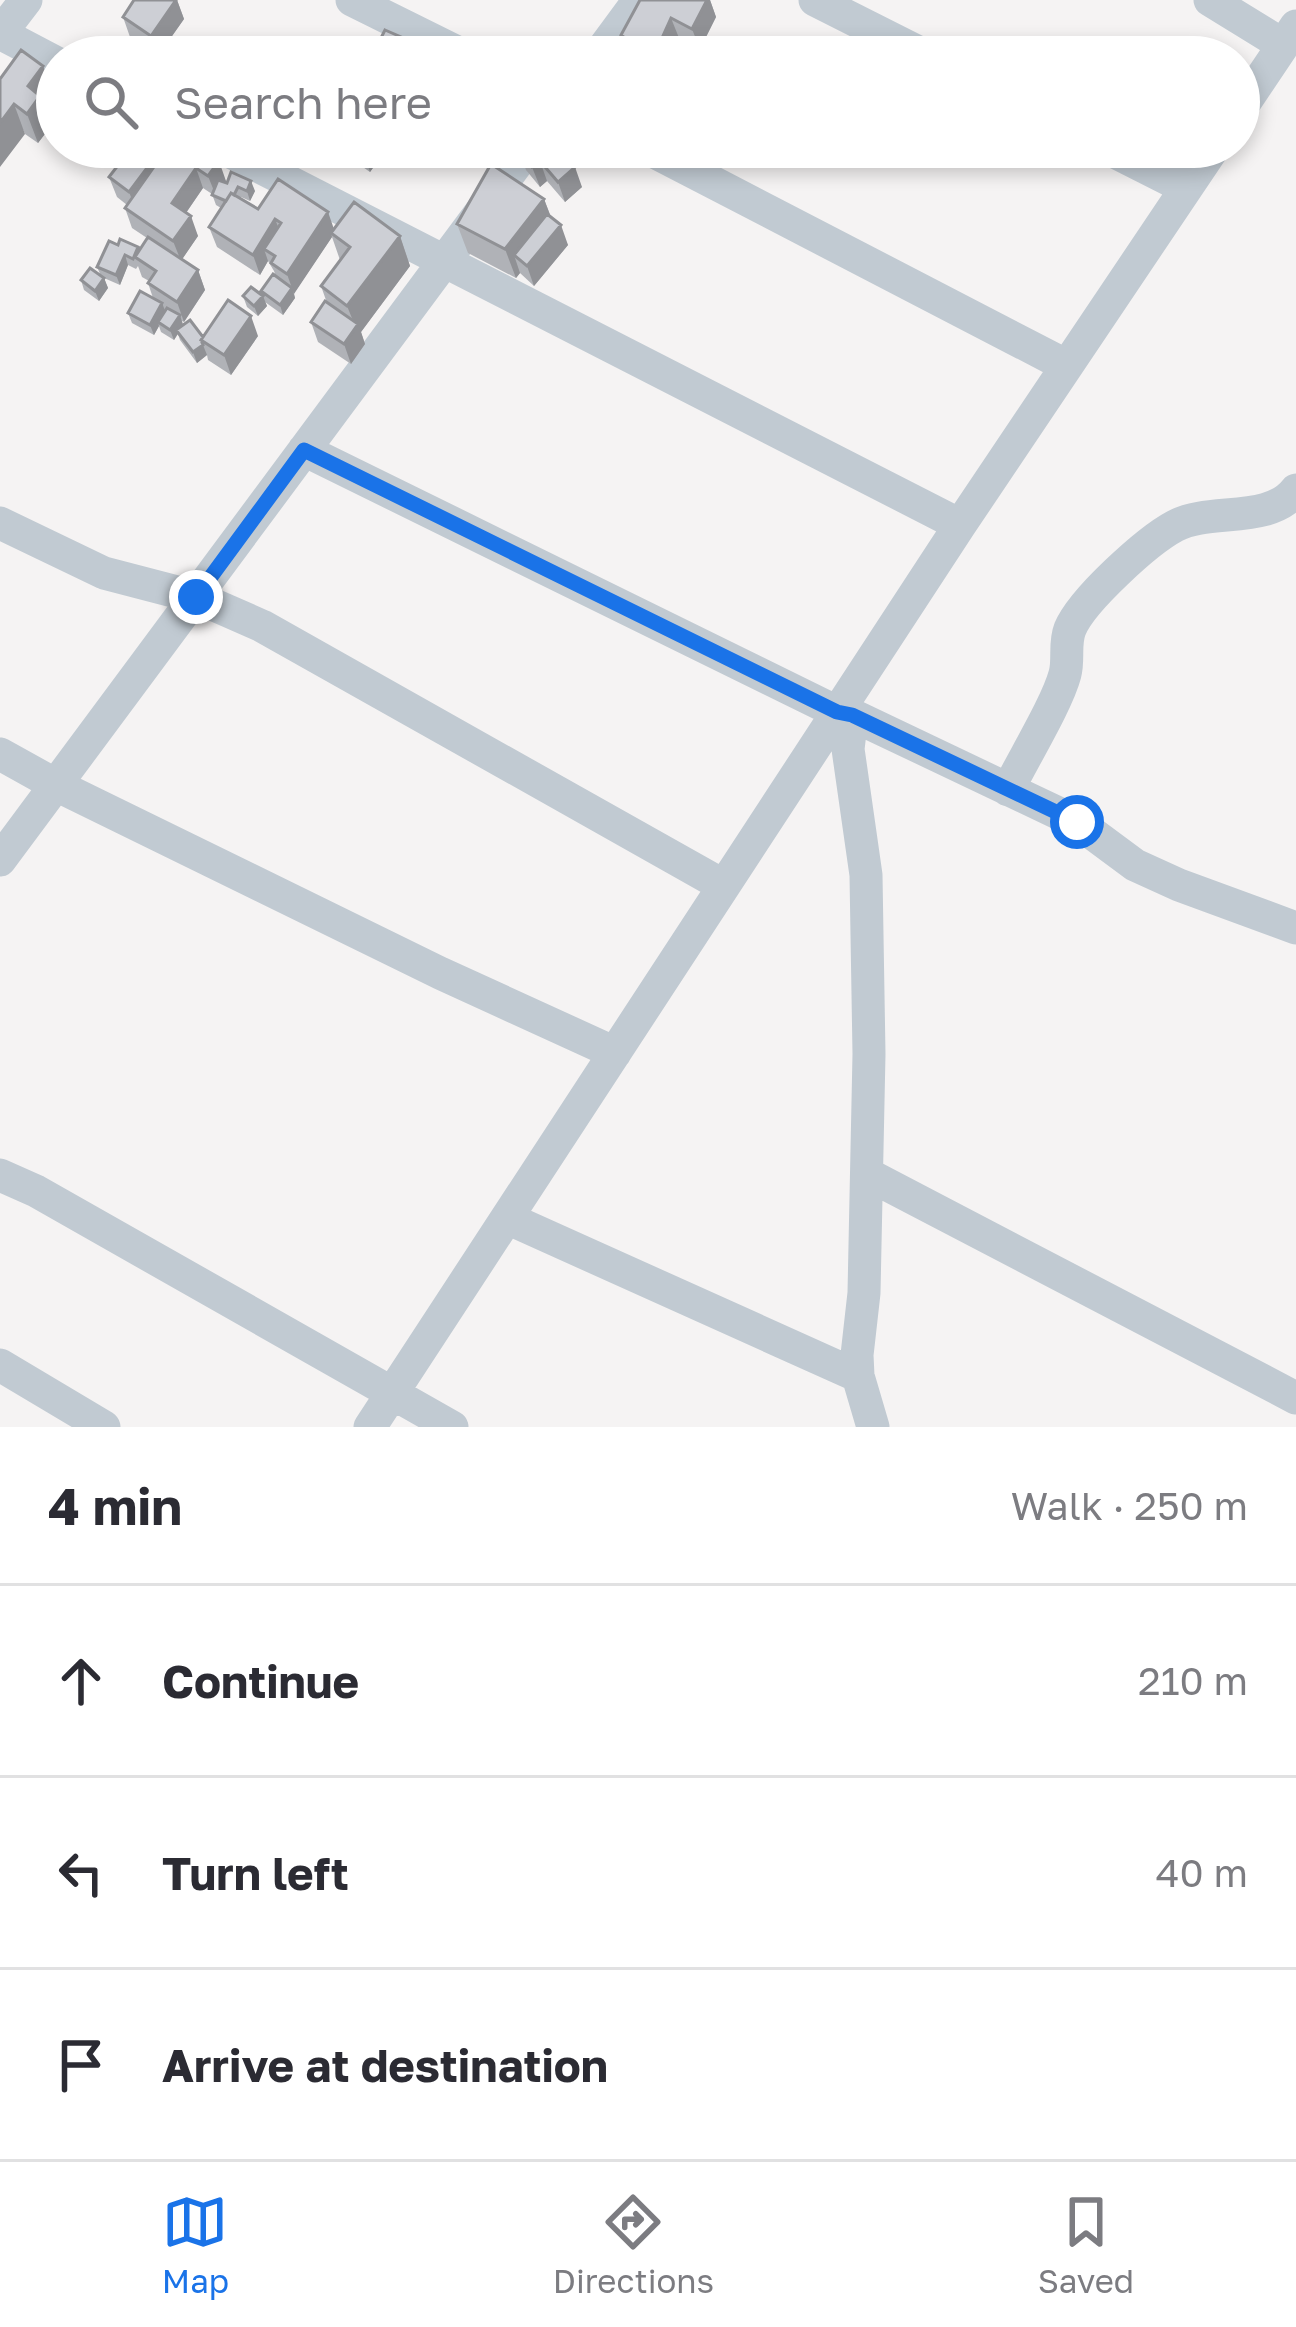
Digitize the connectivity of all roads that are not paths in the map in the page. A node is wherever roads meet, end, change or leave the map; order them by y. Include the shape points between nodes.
1 (26, 0) edge
2 (352, 0) edge
3 (639, 0) edge
4 (815, 0) edge
5 (1210, 0) edge
6 (0, 33) edge
7 (425, 36) edge
8 (612, 36) edge
9 (886, 36) edge
10 (1290, 36) edge
11 (36, 51) edge
12 (1260, 80) edge
13 (262, 168) edge
14 (513, 168) edge
15 (685, 168) edge
16 (1146, 168) edge
17 (1200, 168) edge
18 (1186, 188) junction
19 (442, 261) junction
20 (1067, 366) junction
21 (304, 450) junction
22 (1296, 490) edge
23 (0, 524) edge
24 (960, 525) junction
25 (196, 597) junction
26 (844, 713) junction
27 (0, 754) edge
28 (56, 785) junction
29 (1008, 790) junction
30 (0, 860) edge
31 (724, 886) junction
32 (1296, 928) edge
33 (615, 1053) junction
34 (867, 1174) junction
35 (0, 1175) edge
36 (507, 1219) junction
37 (0, 1365) edge
38 (858, 1376) junction
39 (391, 1395) junction
40 (1296, 1398) edge
41 (104, 1427) edge
42 (370, 1427) edge
43 (452, 1427) edge
44 (873, 1427) edge

1 - 6 street
2 - 7 street
3 - 8 street
4 - 9 street
5 - 10 street
6 - 11 street
10 - 12 street
13 - 19 street
14 - 19 street
15 - 20 street
16 - 18 street
17 - 18 street
18 - 20 street
19 - 21 street
19 - 24 street
20 - 24 street
21 - 25 street
21 - 26 street
22 - 29 street via 1274,506 1175,526 1089,598 1071,626 1066,672
23 - 25 street via 104,573
24 - 26 street
25 - 28 street
25 - 31 street via 305,648
26 - 29 street
26 - 31 street
26 - 34 street via 866,875
27 - 28 street
28 - 30 street
28 - 33 street
29 - 32 street via 1077,822 1150,872
31 - 33 street
33 - 36 street
34 - 38 street
34 - 40 street
35 - 39 street
36 - 38 street
36 - 39 street
37 - 41 street
38 - 44 street
39 - 42 street
39 - 43 street

